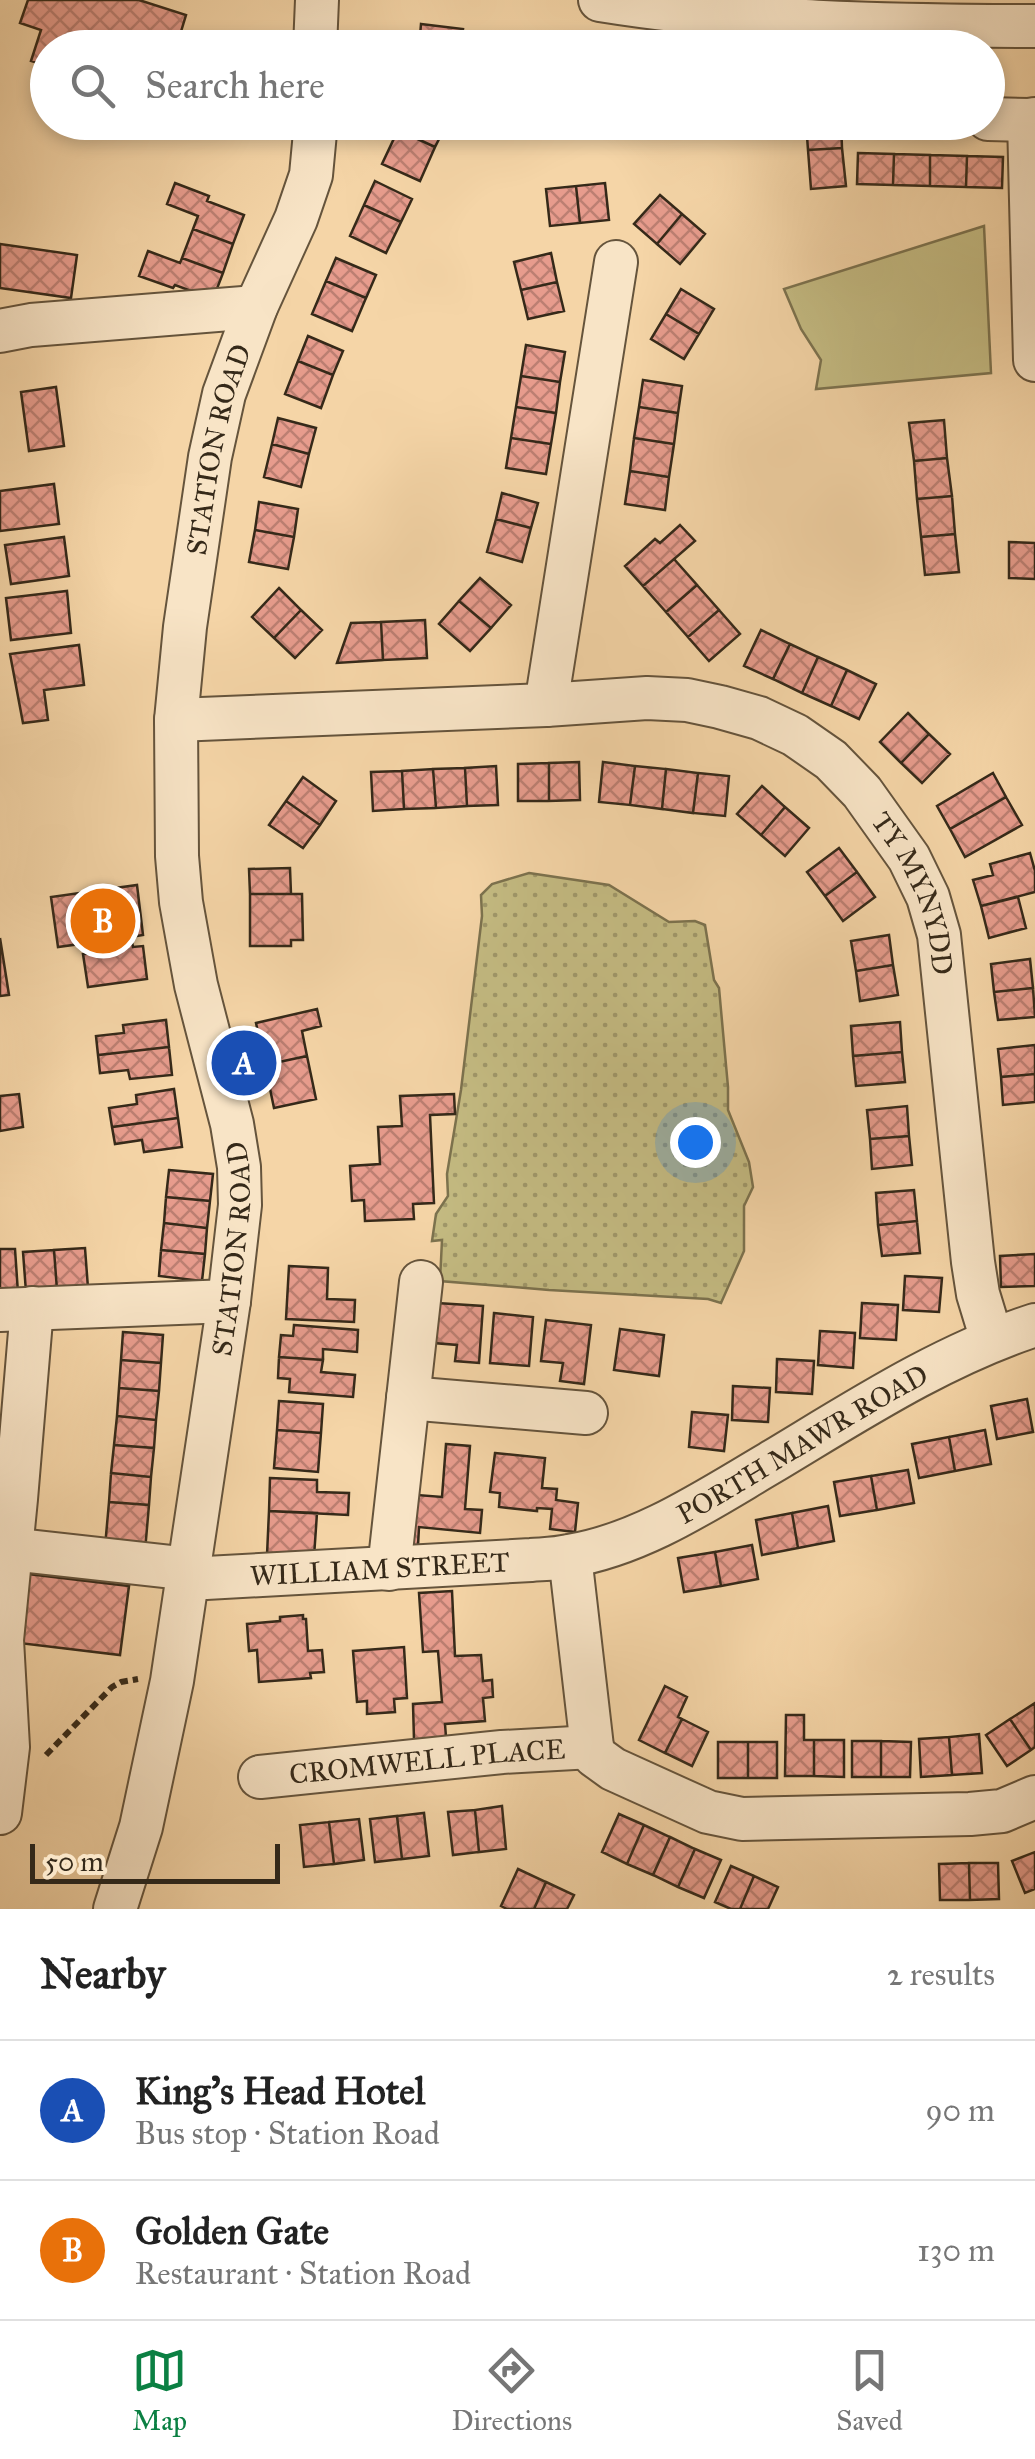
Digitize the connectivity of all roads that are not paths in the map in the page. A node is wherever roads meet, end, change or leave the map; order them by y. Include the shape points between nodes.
1 (317, 0) edge
2 (600, 0) edge
3 (1035, 26) edge
4 (315, 30) edge
5 (1017, 119) edge
6 (314, 140) edge
7 (616, 262) dead end
8 (256, 307) junction
9 (0, 330) edge
10 (1035, 360) edge
11 (546, 705) junction
12 (176, 720) junction
13 (421, 1282) dead end
14 (230, 1301) junction
15 (16, 1309) edge
16 (1035, 1325) edge
17 (992, 1340) junction
18 (408, 1398) junction
19 (586, 1413) dead end
20 (8, 1499) edge
21 (10, 1550) junction
22 (570, 1556) junction
23 (389, 1568) junction
24 (189, 1574) junction
25 (592, 1747) junction
26 (260, 1777) dead end
27 (1035, 1797) edge
28 (2, 1806) edge
29 (115, 1909) edge

1 - 4 street
2 - 3 street via 816,20
5 - 10 street
6 - 8 street, STATION ROAD via 296,219
7 - 11 street
8 - 9 street
8 - 12 street, STATION ROAD via 210,456
11 - 12 street, TY MYNYDD
11 - 17 street, TY MYNYDD via 687,700 759,718 831,760 885,822 928,897 939,935 978,1294
12 - 14 street, STATION ROAD via 182,902 239,1168
13 - 18 street
14 - 15 street
14 - 24 street, STATION ROAD
15 - 20 street
16 - 17 street, PORTH MAWR ROAD
17 - 22 street, PORTH MAWR ROAD via 903,1384 652,1530
18 - 19 street
18 - 23 street
20 - 21 street
21 - 24 street, WILLIAM STREET
21 - 28 street via 2,1640 8,1747
22 - 23 street, WILLIAM STREET
22 - 25 street, CROMWELL PLACE
23 - 24 street, WILLIAM STREET
24 - 29 street, STATION ROAD via 141,1827
25 - 26 street, CROMWELL PLACE
25 - 27 street, CROMWELL PLACE via 613,1769 708,1812 742,1819 970,1814 1002,1811

